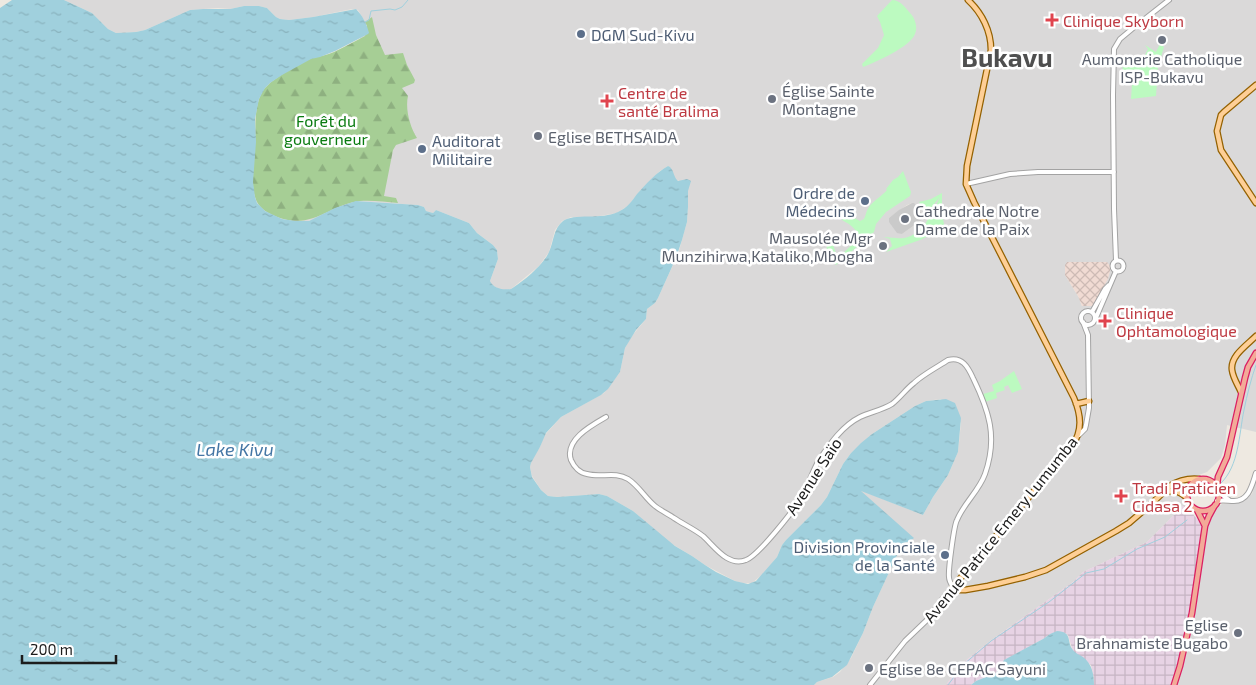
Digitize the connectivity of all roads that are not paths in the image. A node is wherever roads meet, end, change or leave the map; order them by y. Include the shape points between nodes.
1 (968, 0) edge
2 (1169, 0) edge
3 (1256, 85) edge
4 (1114, 172) junction
5 (966, 184) junction
6 (1256, 203) edge
7 (1116, 260) junction
8 (1116, 271) junction
9 (1109, 285) junction
10 (1092, 312) junction
11 (1094, 321) junction
12 (1083, 322) junction
13 (1088, 335) junction
14 (1256, 336) edge
15 (1256, 353) edge
16 (1241, 392) junction
17 (1089, 401) junction
18 (1076, 404) junction
19 (606, 416) dead end
20 (1078, 435) junction
21 (1222, 469) junction
22 (1256, 474) edge
23 (1199, 479) junction
24 (1208, 479) junction
25 (1218, 489) junction
26 (1161, 494) junction
27 (1186, 497) junction
28 (1229, 500) junction
29 (1216, 503) junction
30 (1197, 510) junction
31 (1205, 526) junction
32 (953, 587) junction
33 (870, 685) edge
34 (1174, 685) edge

1 - 5 main road via 988,28 991,50
2 - 4 street via 1120,39 1114,49
3 - 6 main road via 1221,115 1217,131 1221,150
4 - 5 street via 1010,174
4 - 7 street
5 - 18 main road, Avenue Patrice Emery Lumumba
7 - 8 street via 1112,265
7 - 8 street via 1120,260 1123,266 1122,270
8 - 9 street
9 - 10 street
9 - 11 street
10 - 11 street
10 - 12 street via 1082,315
11 - 12 street via 1089,325
11 - 13 street
12 - 13 street
13 - 17 street
14 - 16 main road via 1232,362 1233,375
15 - 16 highway
16 - 21 highway
17 - 18 main road
17 - 20 street via 1085,428
18 - 20 main road, Avenue Patrice Emery Lumumba
19 - 32 street, Avenue Saïo via 577,437 570,456 576,468 584,474 628,478 655,506 735,562 752,558 796,506 818,462 847,426 890,404 918,379 942,364 960,360 980,390 988,410 991,435 985,475 954,528 948,576
20 - 32 main road, Avenue Patrice Emery Lumumba
21 - 24 highway
21 - 25 highway
22 - 28 street via 1245,497
23 - 24 highway
23 - 26 main road via 1175,482
23 - 27 highway via 1189,485
24 - 25 highway
25 - 28 street
25 - 29 highway
26 - 27 main road via 1173,490
26 - 32 main road via 1116,531 1046,570 988,586 965,590
27 - 30 highway
28 - 29 street
29 - 30 highway via 1208,510
29 - 31 highway
30 - 31 highway
31 - 34 highway via 1191,619
32 - 33 street, Avenue Patrice Emery Lumumba

